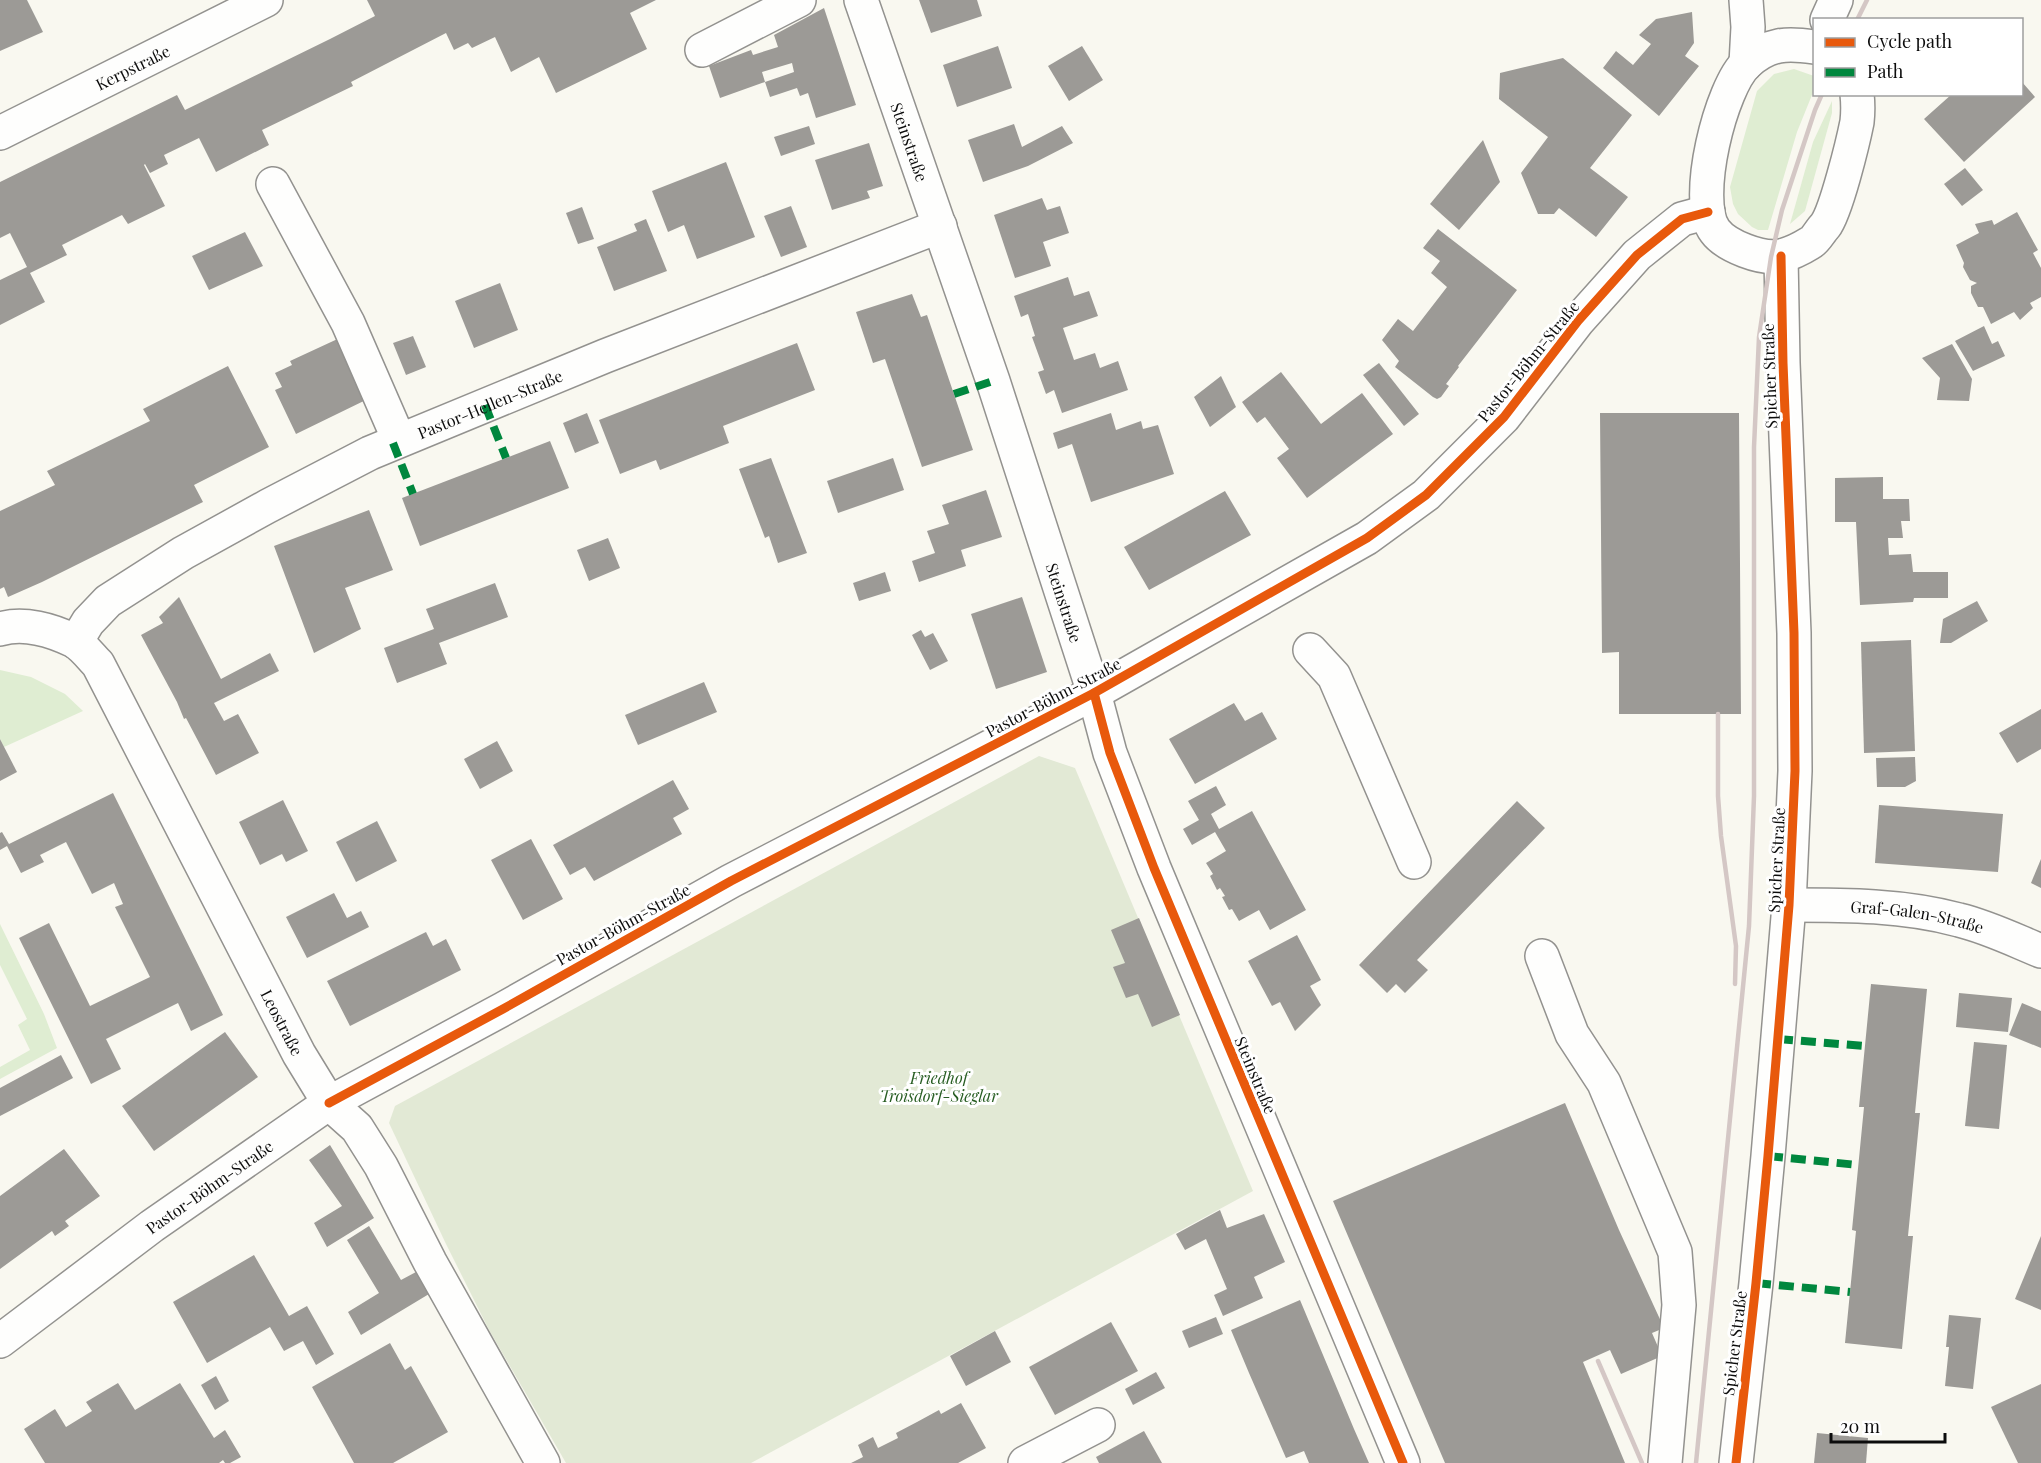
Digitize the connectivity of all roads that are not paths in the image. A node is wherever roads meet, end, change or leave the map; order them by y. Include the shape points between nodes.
1 (266, 0) edge
2 (799, 0) edge
3 (861, 0) edge
4 (1746, 0) edge
5 (1836, 0) edge
6 (1828, 18) edge
7 (1813, 47) edge
8 (702, 50) dead end
9 (1746, 64) junction
10 (1857, 96) edge
11 (0, 133) edge
12 (273, 184) dead end
13 (1708, 212) junction
14 (940, 226) junction
15 (1781, 256) junction
16 (399, 440) junction
17 (0, 629) edge
18 (76, 642) junction
19 (1310, 650) dead end
20 (1094, 693) junction
21 (1414, 862) dead end
22 (1789, 905) junction
23 (2041, 951) edge
24 (1542, 956) dead end
25 (329, 1103) junction
26 (0, 1341) edge
27 (1098, 1425) dead end
28 (543, 1463) edge
29 (1026, 1463) edge
30 (1403, 1463) edge
31 (1665, 1463) edge
32 (1736, 1463) edge

1 - 11 street, Kerpstraße
2 - 8 street
3 - 14 street, Steinstraße
4 - 9 street
5 - 6 street
7 - 9 street via 1791,43 1767,48
9 - 13 street via 1731,83 1710,153 1706,182
10 - 15 street via 1857,120 1828,221 1811,243
12 - 16 street via 348,323
13 - 15 street via 1714,230 1736,247 1754,254
13 - 20 street, Pastor-Böhm-Straße via 1682,219 1637,255 1578,321 1504,417 1426,495 1367,538
14 - 16 street, Pastor-Hellen-Straße
14 - 20 street, Steinstraße
15 - 22 street, Spicher Straße via 1794,633 1795,771
16 - 18 street, Pastor-Hellen-Straße via 183,553 108,601
17 - 18 street, Leostraße via 29,627
18 - 25 street, Leostraße via 98,664 293,1044
19 - 21 street via 1334,676
20 - 25 street, Pastor-Böhm-Straße via 731,881
20 - 30 street, Steinstraße via 1110,753 1154,868
22 - 23 street, Graf-Galen-Straße via 1864,905 1959,919
22 - 32 street, Spicher Straße
24 - 31 street via 1572,1034 1604,1083 1676,1252 1679,1305
25 - 26 street, Pastor-Böhm-Straße via 160,1220
25 - 28 street, Leostraße via 357,1128 381,1166
27 - 29 street

